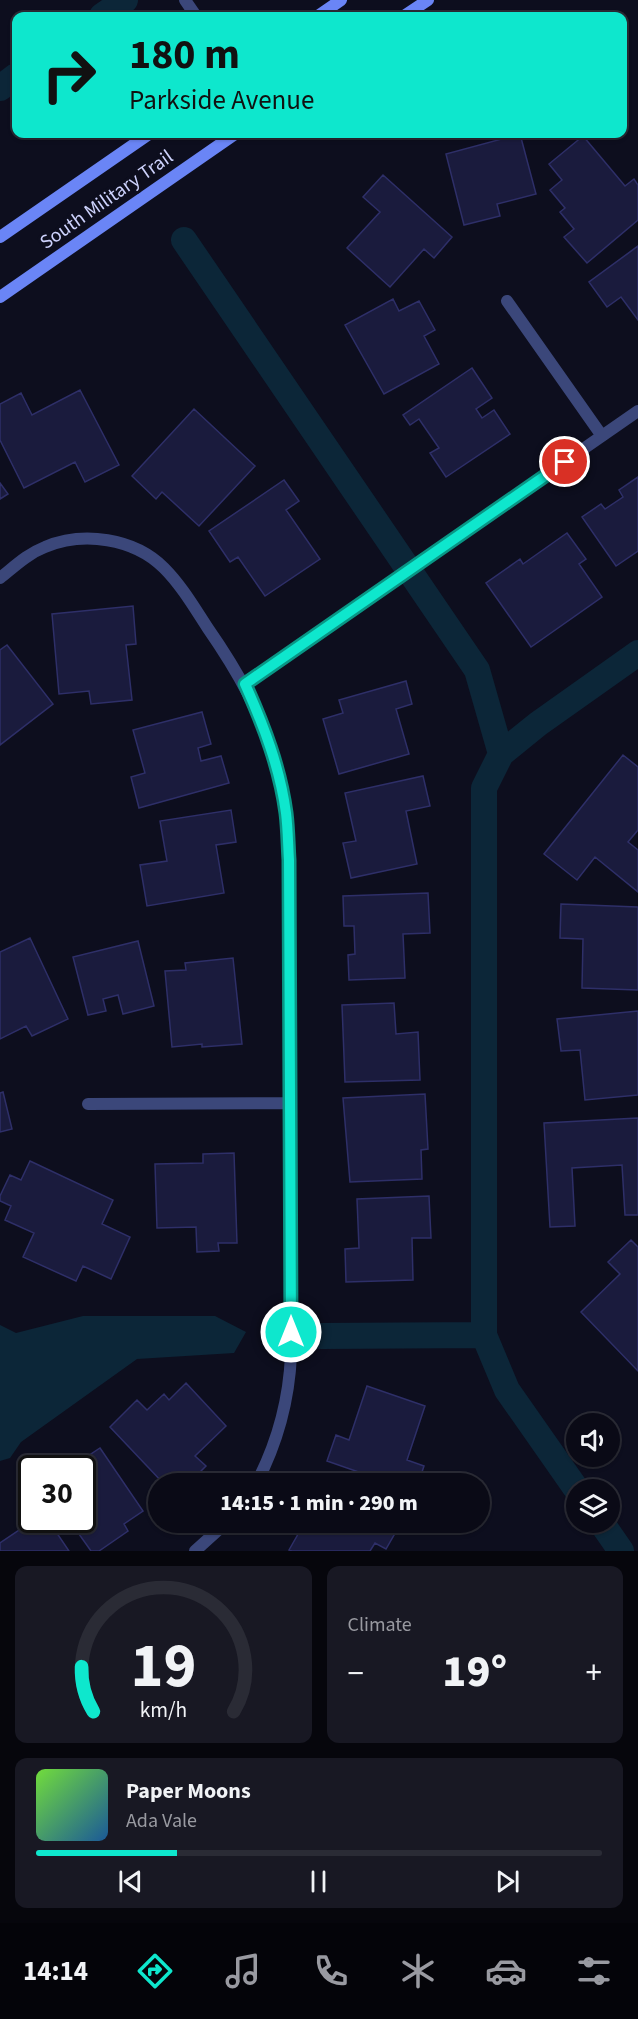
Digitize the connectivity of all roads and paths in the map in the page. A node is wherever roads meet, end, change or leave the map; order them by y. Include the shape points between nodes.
1 (341, 0) edge
2 (428, 0) edge
3 (324, 12) edge
4 (410, 12) edge
5 (143, 138) edge
6 (229, 138) edge
7 (0, 237) edge
8 (0, 297) edge
9 (507, 301) dead end
10 (638, 411) edge
11 (602, 436) junction
12 (0, 578) edge
13 (245, 684) junction
14 (290, 1103) junction
15 (88, 1104) dead end
16 (262, 1473) edge
17 (215, 1533) edge
18 (195, 1551) edge

1 - 3 street
2 - 4 street
5 - 7 street, South Military Trail
6 - 8 street, South Military Trail
9 - 11 street
10 - 11 street
11 - 13 street
12 - 13 street via 30,555 69,540 94,538 143,552 180,586
13 - 14 street via 263,723 286,813
14 - 15 street
14 - 16 street via 290,1381 279,1431
17 - 18 street

